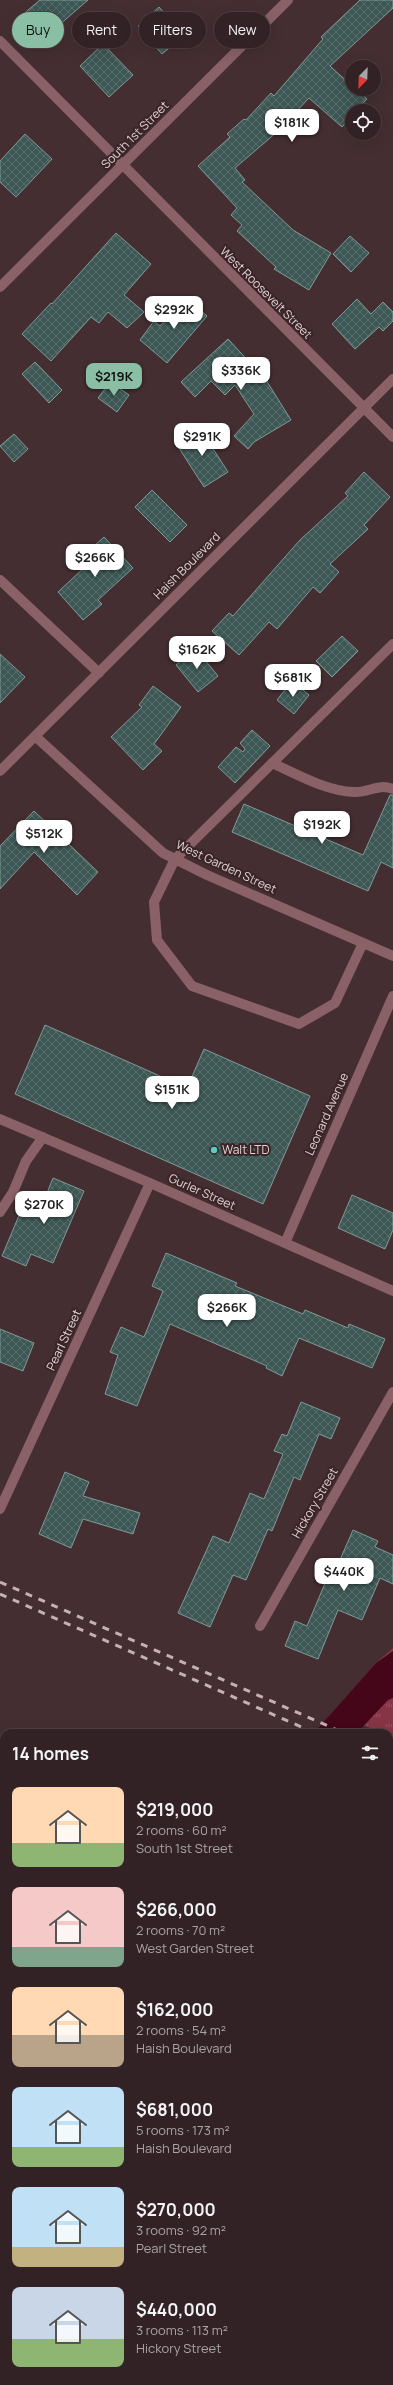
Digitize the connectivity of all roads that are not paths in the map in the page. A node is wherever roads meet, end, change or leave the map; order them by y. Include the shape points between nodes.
1 (288, 0) edge
2 (0, 41) edge
3 (122, 166) junction
4 (0, 288) edge
5 (393, 379) edge
6 (364, 409) junction
7 (393, 437) edge
8 (0, 580) edge
9 (393, 644) edge
10 (99, 672) junction
11 (34, 736) junction
12 (272, 763) junction
13 (0, 770) edge
14 (393, 789) edge
15 (175, 859) junction
16 (363, 943) junction
17 (393, 956) edge
18 (393, 996) edge
19 (0, 1119) edge
20 (43, 1137) junction
21 (150, 1183) junction
22 (0, 1212) edge
23 (285, 1243) junction
24 (393, 1291) edge
25 (393, 1392) edge
26 (0, 1509) edge
27 (260, 1626) dead end

1 - 3 street, South 1st Street
2 - 3 street, West Roosevelt Street
3 - 4 street, South 1st Street
3 - 6 street, West Roosevelt Street
5 - 6 street, Haish Boulevard
6 - 7 street, West Roosevelt Street
6 - 10 street, Haish Boulevard
8 - 10 street
9 - 12 street
10 - 11 street, Haish Boulevard
11 - 13 street, Haish Boulevard
11 - 15 street, West Garden Street via 150,843
12 - 14 street via 327,786 354,792 386,786
12 - 15 street
15 - 16 street, West Garden Street
15 - 16 street via 154,902 157,940 192,986 299,1024 335,1003
16 - 17 street, West Garden Street
18 - 23 street, Leonard Avenue
19 - 20 street, Gurler Street
20 - 21 street, Gurler Street
20 - 22 street via 26,1161 13,1192
21 - 23 street, Gurler Street
21 - 26 street, Pearl Street
23 - 24 street, Gurler Street
25 - 27 street, Hickory Street

